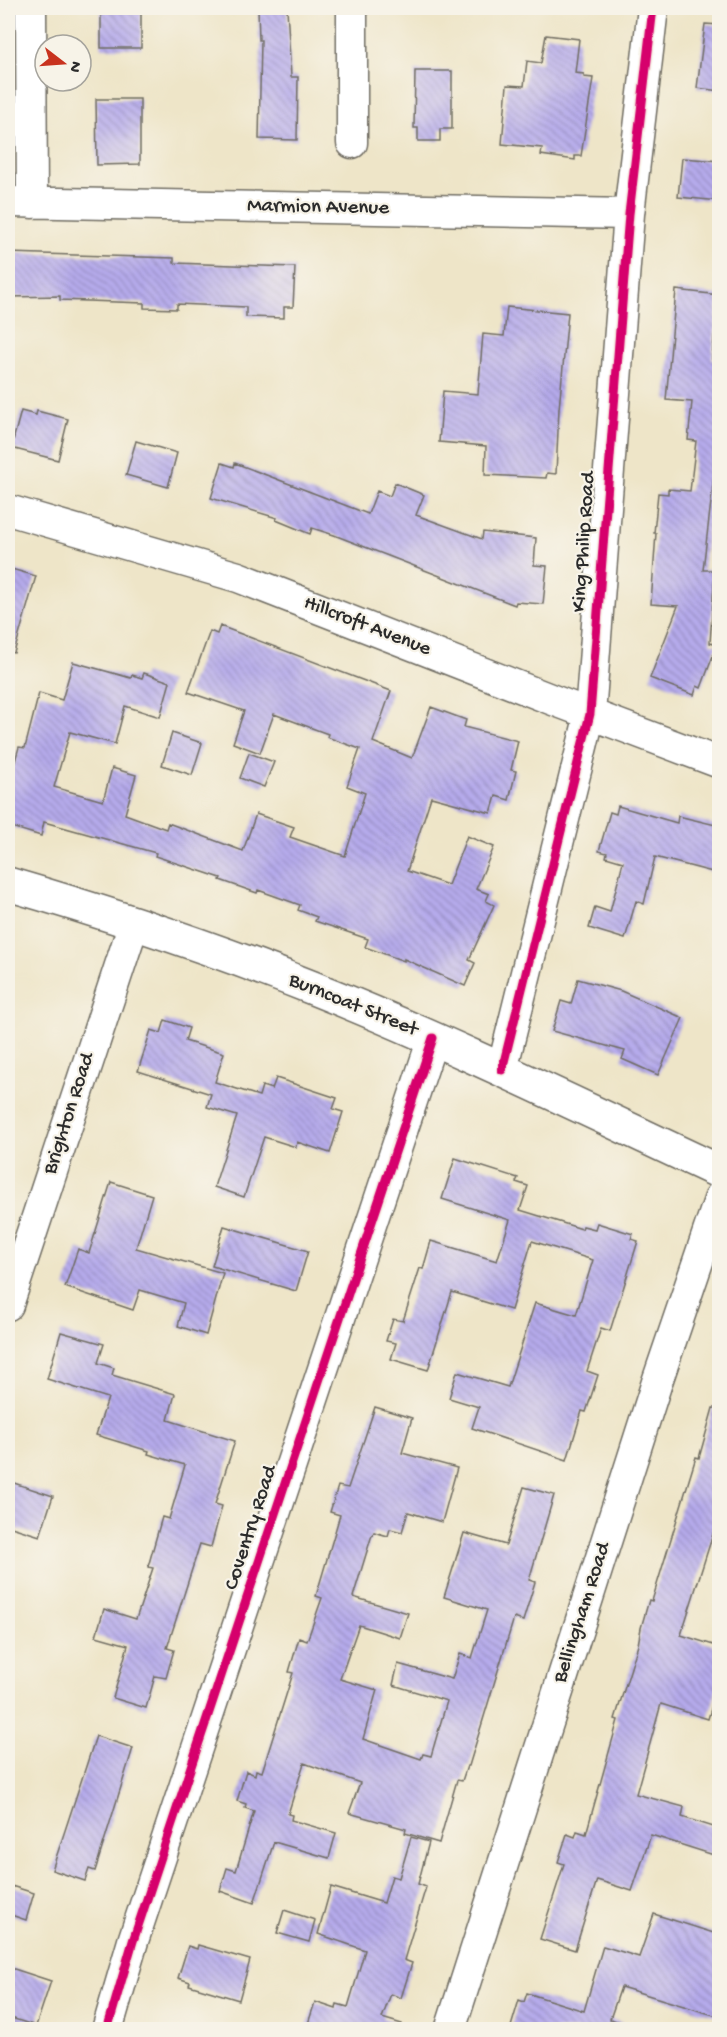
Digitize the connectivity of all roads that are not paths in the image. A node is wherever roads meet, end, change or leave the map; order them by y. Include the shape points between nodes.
1 (31, 8) edge
2 (352, 8) edge
3 (653, 8) edge
4 (352, 143) dead end
5 (20, 202) edge
6 (629, 214) junction
7 (8, 510) edge
8 (590, 714) junction
9 (720, 763) edge
10 (8, 884) edge
11 (134, 923) junction
12 (433, 1038) junction
13 (502, 1070) junction
14 (720, 1172) edge
15 (720, 1197) edge
16 (8, 1305) edge
17 (107, 2030) edge
18 (450, 2030) edge

1 - 5 street
2 - 4 street
3 - 6 street, King Philip Road
5 - 6 street, Marmion Avenue
6 - 8 street, King Philip Road
7 - 8 street, Hillcroft Avenue via 238,577
8 - 9 street, Hillcroft Avenue
8 - 13 street, King Philip Road
10 - 11 main road, Burncoat Street
11 - 12 main road, Burncoat Street via 301,984
11 - 16 street, Brighton Road
12 - 13 main road, Burncoat Street
12 - 17 street, Coventry Road via 133,1941
13 - 14 main road, Burncoat Street
15 - 18 street, Bellingham Road

